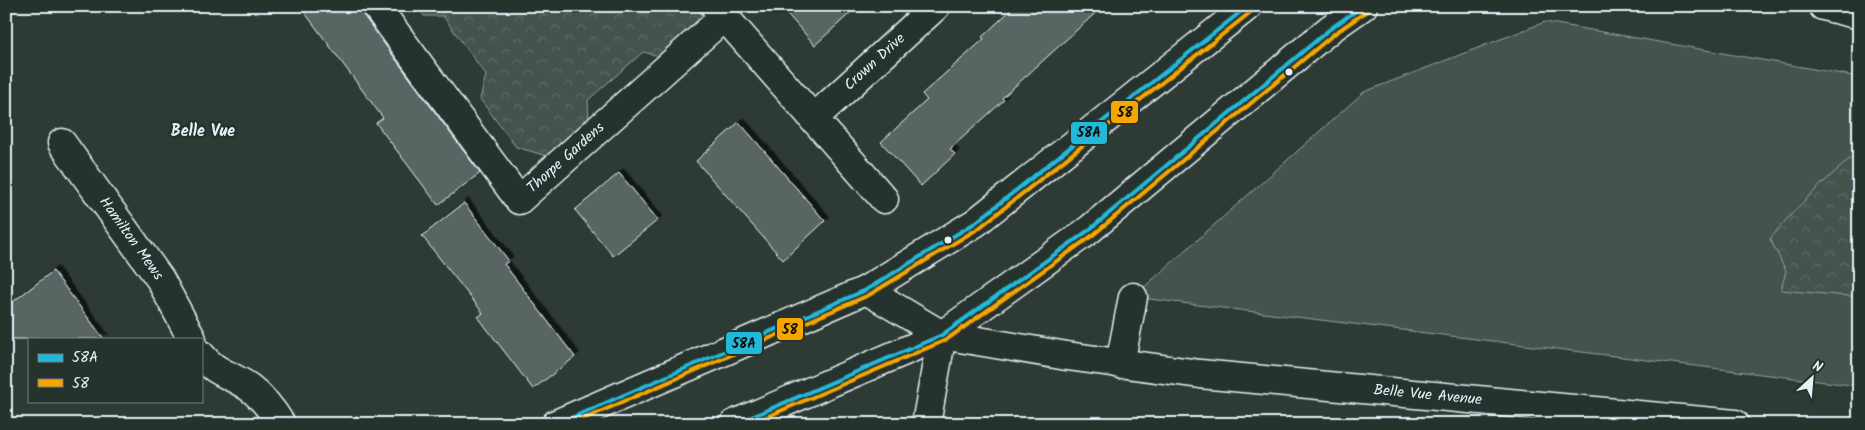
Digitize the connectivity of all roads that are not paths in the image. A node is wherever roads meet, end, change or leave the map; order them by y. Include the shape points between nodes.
1 (376, 6) edge
2 (936, 6) edge
3 (1248, 6) edge
4 (1364, 6) edge
5 (1823, 6) edge
6 (720, 11) edge
7 (1859, 15) edge
8 (813, 119) junction
9 (62, 143) dead end
10 (884, 199) dead end
11 (866, 290) junction
12 (1134, 297) dead end
13 (942, 335) junction
14 (191, 338) edge
15 (202, 356) edge
16 (1120, 364) junction
17 (281, 424) edge
18 (556, 424) edge
19 (734, 424) edge
20 (926, 424) edge
21 (1734, 424) edge

1 - 6 main road, Thorpe Gardens via 519,200
2 - 8 main road, Crown Drive
3 - 11 main road via 975,224
4 - 13 main road via 1330,29 1089,230
5 - 7 main road
6 - 8 main road
8 - 10 main road
9 - 14 main road, Hamilton Mews via 160,279
11 - 13 main road
11 - 18 main road
12 - 16 main road
13 - 16 main road, Belle Vue Avenue
13 - 19 main road
13 - 20 main road
15 - 17 main road via 210,365 250,388
16 - 21 main road, Belle Vue Avenue

